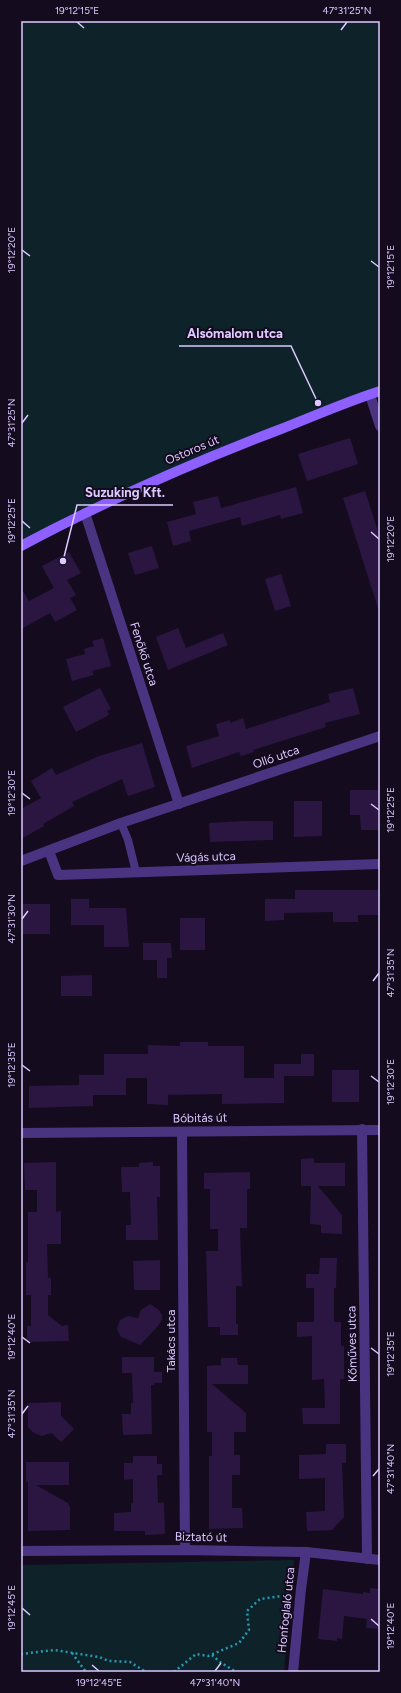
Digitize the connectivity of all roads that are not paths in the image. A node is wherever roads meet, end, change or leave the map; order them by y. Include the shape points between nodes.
1 (380, 391) edge
2 (370, 394) junction
3 (380, 426) edge
4 (84, 513) junction
5 (21, 546) edge
6 (380, 736) edge
7 (180, 804) junction
8 (121, 824) junction
9 (49, 851) junction
10 (21, 861) edge
11 (380, 864) edge
12 (136, 872) junction
13 (362, 1129) junction
14 (380, 1130) edge
15 (182, 1132) junction
16 (21, 1133) edge
17 (185, 1550) junction
18 (21, 1551) edge
19 (306, 1552) junction
20 (367, 1559) junction
21 (380, 1560) edge
22 (293, 1672) edge

1 - 2 main road, Ostoros út
2 - 3 street
2 - 4 main road, Ostoros út via 158,478
4 - 5 main road, Ostoros út
4 - 7 street, Fenőkő utca
6 - 7 street, Olló utca
7 - 8 street
8 - 9 street
8 - 12 lane
9 - 10 street
9 - 12 street, Vágás utca via 58,875
11 - 12 street, Vágás utca
13 - 14 street, Bóbitás út
13 - 15 street, Bóbitás út
13 - 20 street, Kőműves utca
15 - 16 street, Bóbitás út
15 - 17 street, Takács utca
17 - 18 street, Biztató út
17 - 19 street, Biztató út
19 - 20 street, Biztató út
19 - 22 street, Honfoglaló utca
20 - 21 street, Biztató út

